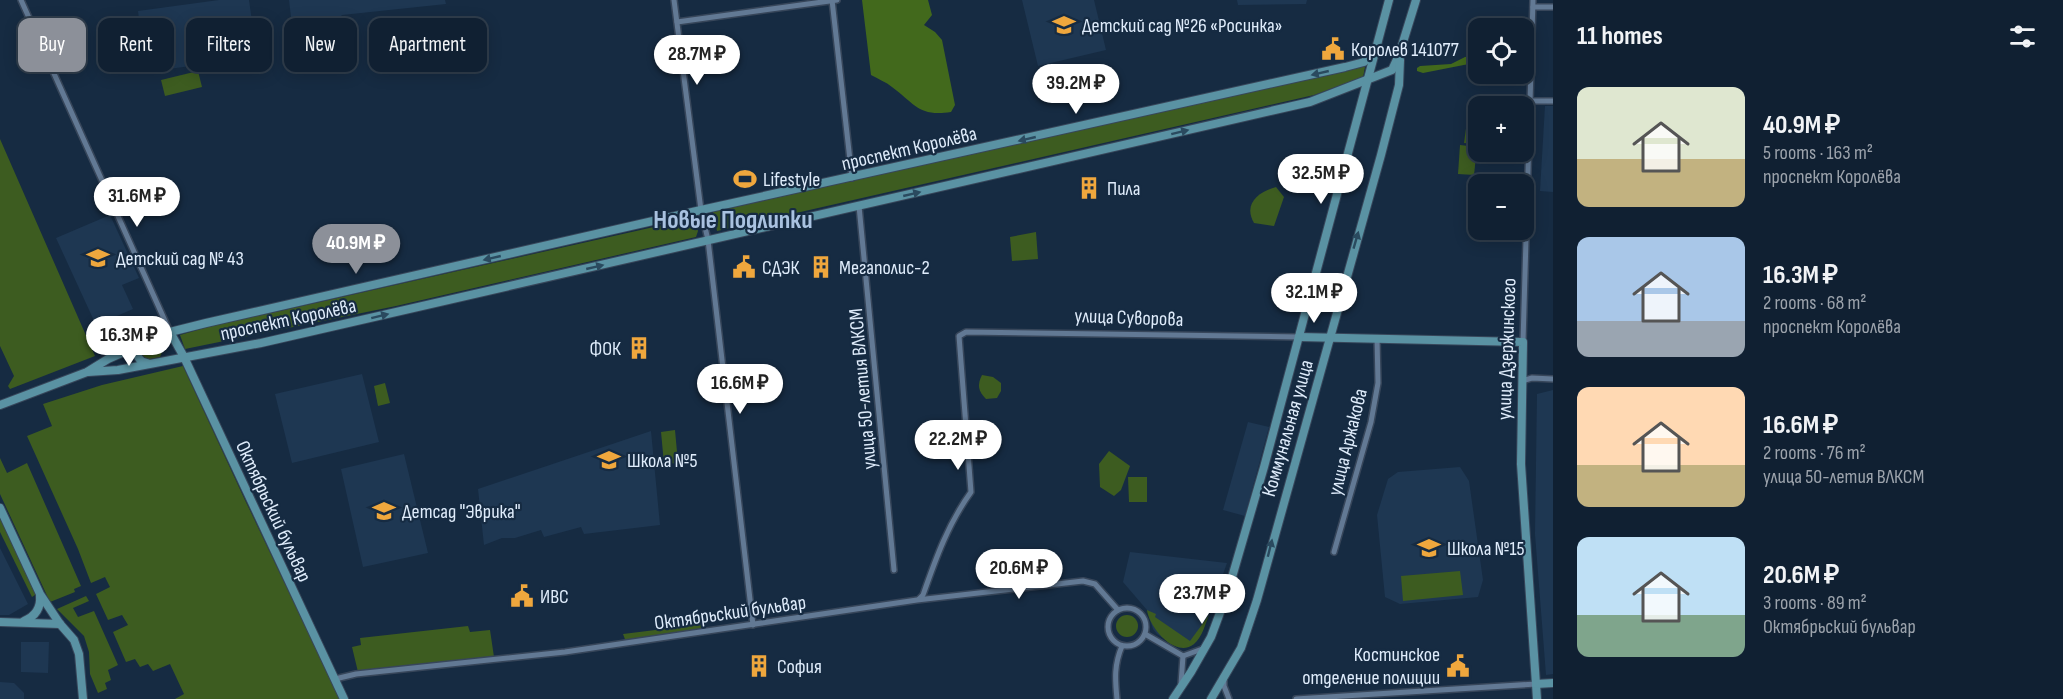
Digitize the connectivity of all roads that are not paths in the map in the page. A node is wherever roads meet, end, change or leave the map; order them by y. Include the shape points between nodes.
1 (21, 0) edge
2 (674, 0) edge
3 (832, 0) edge
4 (837, 0) edge
5 (1387, 0) edge
6 (1416, 0) edge
7 (1533, 3) edge
8 (1553, 7) edge
9 (677, 22) junction
10 (1373, 52) junction
11 (1400, 55) junction
12 (1367, 80) junction
13 (1530, 96) edge
14 (1534, 101) edge
15 (1553, 101) edge
16 (1528, 162) edge
17 (852, 178) junction
18 (859, 206) junction
19 (701, 210) junction
20 (708, 240) junction
21 (170, 332) junction
22 (1299, 337) junction
23 (1329, 337) junction
24 (1377, 338) junction
25 (1523, 342) junction
26 (136, 347) junction
27 (184, 357) junction
28 (148, 363) junction
29 (85, 373) junction
30 (1553, 379) edge
31 (1522, 381) junction
32 (0, 405) edge
33 (0, 508) edge
34 (1334, 552) dead end
35 (894, 570) dead end
36 (40, 594) junction
37 (917, 600) junction
38 (1118, 610) junction
39 (0, 622) edge
40 (18, 622) junction
41 (60, 624) junction
42 (753, 625) junction
43 (1145, 634) junction
44 (1122, 646) junction
45 (1205, 648) junction
46 (1183, 656) junction
47 (335, 678) junction
48 (1224, 679) junction
49 (1553, 683) edge
50 (1536, 684) junction
51 (1181, 687) junction
52 (1317, 698) edge
53 (83, 699) edge
54 (344, 699) edge
55 (1117, 699) edge
56 (1173, 699) edge
57 (1211, 699) edge
58 (1229, 699) edge
59 (1296, 699) edge
60 (1538, 699) edge

1 - 21 street
2 - 9 street
3 - 4 street
3 - 9 street
3 - 17 street
5 - 10 main road, Коммунальная улица
6 - 11 main road
7 - 8 street
7 - 13 street, улица Дзержинского
9 - 19 street
10 - 12 main road, Коммунальная улица
10 -> 17 main road, проспект Королёва via 1364,62 1345,67
11 - 12 main road, проспект Королёва via 1392,70
23 -> 11 main road, Коммунальная улица via 1399,85
18 -> 12 main road, проспект Королёва via 1310,102
12 - 22 main road, Коммунальная улица
14 - 15 street
16 - 25 street, улица Дзержинского
17 - 19 main road, проспект Королёва
18 - 20 main road, проспект Королёва
18 - 35 street, улица 50-летия ВЛКСМ
19 - 20 street
19 -> 21 main road, проспект Королёва
27 -> 20 main road, проспект Королёва via 347,325
20 - 42 street
21 - 26 main road, проспект Королёва
21 - 27 main road, Октябрьский бульвар
22 - 23 main road
22 - 37 street, улица Суворова via 1015,331 966,332 959,336 971,492 956,512 923,595
22 - 45 main road, Коммунальная улица via 1239,558
23 - 24 main road
48 -> 23 main road, Коммунальная улица via 1241,648 1257,600
24 - 25 main road
24 - 34 street, улица Аржакова via 1378,383 1371,422
25 - 31 main road, улица Дзержинского
26 - 28 main road via 140,361
26 - 29 main road, проспект Королёва
27 - 28 main road, проспект Королёва
27 - 47 main road, Октябрьский бульвар
28 - 29 main road, проспект Королёва
29 - 32 main road
30 - 31 street
31 - 50 main road, улица Дзержинского via 1521,474
33 - 36 main road
36 - 40 main road via 33,617
36 - 41 main road
37 - 38 street, Октябрьский бульвар via 1083,580 1095,584
37 - 42 street, Октябрьский бульвар
38 - 43 street via 1133,609 1140,613
38 - 44 street via 1109,621 1108,630
39 - 40 main road
40 - 41 main road
41 - 53 main road via 80,654
42 - 47 street, Октябрьский бульвар via 565,652
43 - 44 street via 1134,646
43 - 46 street
44 - 55 street via 1114,673
45 - 46 street
45 - 51 main road, Коммунальная улица
46 - 51 street, Коммунальная улица
47 - 54 main road, Октябрьский бульвар
48 - 57 main road, Коммунальная улица
48 - 58 street
49 - 50 main road
50 - 52 street
50 - 60 main road, улица Дзержинского
51 - 56 main road, Коммунальная улица
52 - 59 street

